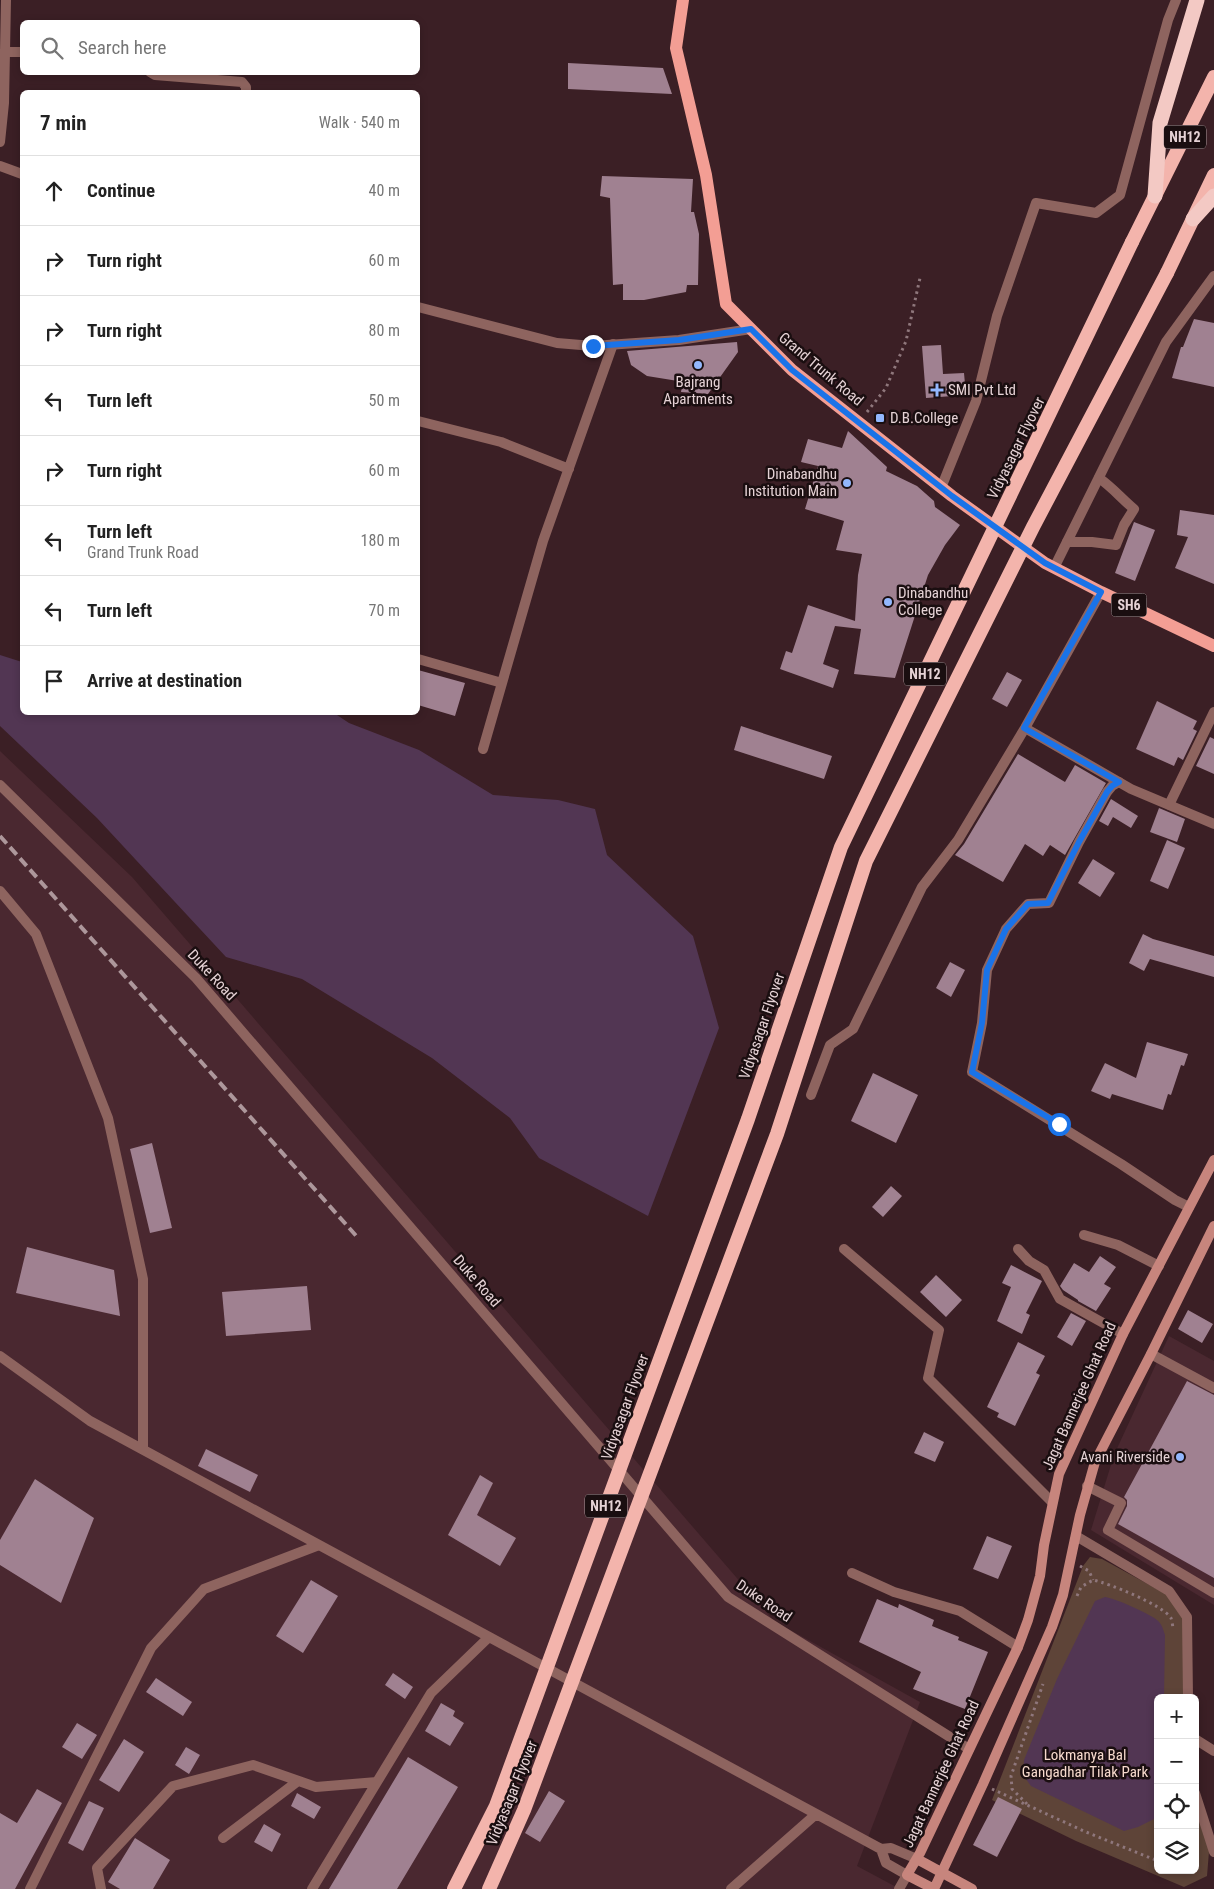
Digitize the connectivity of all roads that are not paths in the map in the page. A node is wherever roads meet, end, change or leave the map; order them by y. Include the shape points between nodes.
1 (6, 0) edge
2 (683, 0) edge
3 (1176, 0) edge
4 (1197, 0) edge
5 (4, 52) junction
6 (20, 52) edge
7 (155, 75) edge
8 (1214, 77) edge
9 (246, 90) edge
10 (0, 142) edge
11 (0, 166) edge
12 (20, 173) edge
13 (1214, 174) edge
14 (1155, 196) junction
15 (1214, 196) edge
16 (1193, 219) junction
17 (1214, 276) edge
18 (420, 308) edge
19 (751, 329) junction
20 (613, 344) junction
21 (420, 422) edge
22 (569, 470) junction
23 (1099, 478) junction
24 (941, 488) junction
25 (1067, 542) junction
26 (1054, 568) junction
27 (1101, 592) junction
28 (1214, 646) edge
29 (420, 660) edge
30 (502, 684) junction
31 (1214, 712) edge
32 (1024, 728) junction
33 (483, 748) dead end
34 (1119, 782) junction
35 (0, 785) edge
36 (1169, 805) junction
37 (1214, 824) edge
38 (0, 891) edge
39 (811, 1095) dead end
40 (1214, 1160) edge
41 (1189, 1207) junction
42 (1214, 1226) edge
43 (1084, 1235) dead end
44 (844, 1249) dead end
45 (1018, 1249) dead end
46 (1159, 1266) junction
47 (1123, 1334) junction
48 (1151, 1354) junction
49 (0, 1356) edge
50 (1214, 1388) edge
51 (143, 1449) junction
52 (1087, 1486) junction
53 (1052, 1502) junction
54 (1076, 1536) junction
55 (318, 1545) junction
56 (852, 1574) dead end
57 (1214, 1593) edge
58 (489, 1637) junction
59 (1018, 1647) junction
60 (1188, 1694) edge
61 (1199, 1742) edge
62 (969, 1750) junction
63 (1214, 1751) edge
64 (298, 1781) junction
65 (377, 1782) junction
66 (1199, 1805) edge
67 (816, 1815) junction
68 (222, 1838) dead end
69 (881, 1849) junction
70 (1214, 1852) edge
71 (917, 1858) junction
72 (942, 1874) junction
73 (907, 1875) junction
74 (30, 1889) edge
75 (101, 1889) edge
76 (312, 1889) edge
77 (454, 1889) edge
78 (489, 1889) edge
79 (732, 1889) edge
80 (899, 1889) edge
81 (934, 1889) edge
82 (972, 1889) edge

1 - 5 street
2 - 19 main road, Grand Trunk Road / SH6 via 676,48 706,175 726,304
3 - 24 street via 1120,195 1096,213 1036,203 997,316 976,401
4 - 14 highway via 1160,123
5 - 6 street
5 - 10 street
7 - 9 street via 242,82
8 - 14 highway, NH12
11 - 12 street
13 - 16 highway, NH12
14 - 77 highway, Vidyasagar Flyover / NH12, bridge via 841,847 748,1119 496,1806
15 - 16 highway
16 - 78 highway, Vidyasagar Flyover / NH12, bridge via 1033,527 866,861 774,1143 524,1810
17 - 23 street via 1166,342
18 - 20 street via 557,343
19 - 20 street via 679,340
19 - 24 main road, Grand Trunk Road / SH6 via 792,370
20 - 22 street
21 - 22 street via 501,442
22 - 30 street via 543,541
23 - 25 street
23 - 25 street via 1115,489 1134,510 1124,524 1116,546
24 - 26 main road, Grand Trunk Road / SH6
25 - 26 street
26 - 27 main road, Grand Trunk Road / SH6
27 - 28 main road, Grand Trunk Road / SH6
27 - 32 street
29 - 30 street
30 - 33 street
31 - 36 street
32 - 34 street
32 - 39 street via 958,840 922,887 853,1029 830,1045
34 - 36 street
34 - 41 street via 1107,792 1048,903 1028,904 1006,929 987,970 982,1023 972,1072
35 - 62 street, Duke Road via 196,978 728,1597
36 - 37 street
38 - 51 street via 36,934 108,1118 143,1280
40 - 41 main road, Jagat Bannerjee Ghat Road
41 - 46 main road, Jagat Bannerjee Ghat Road
42 - 48 main road
43 - 46 street via 1118,1245
44 - 53 street via 939,1330 928,1378
45 - 47 street via 1044,1270 1060,1299
46 - 47 main road, Jagat Bannerjee Ghat Road
47 - 53 main road, Jagat Bannerjee Ghat Road via 1059,1474
48 - 50 street
48 - 52 main road via 1095,1462
49 - 51 street via 90,1421
51 - 55 street
52 - 54 main road
52 - 57 street via 1122,1503 1108,1530
53 - 59 main road, Jagat Bannerjee Ghat Road via 1040,1576
54 - 60 street via 1169,1591 1186,1617
54 - 72 main road via 1052,1627
55 - 58 street
55 - 74 street via 204,1589 151,1648
56 - 59 street via 894,1592 960,1611
58 - 65 street via 431,1693
58 - 67 street
59 - 62 main road, Jagat Bannerjee Ghat Road
61 - 63 street
62 - 71 main road, Jagat Bannerjee Ghat Road
64 - 65 street via 316,1787
64 - 68 street
64 - 75 street via 253,1765 174,1786 97,1868
65 - 76 street
66 - 70 street
67 - 69 street
67 - 79 street
69 - 71 street via 891,1848
69 - 73 street via 886,1863
71 - 72 main road
71 - 73 main road, Jagat Bannerjee Ghat Road
72 - 81 main road
72 - 82 main road
73 - 80 street
73 - 81 main road

